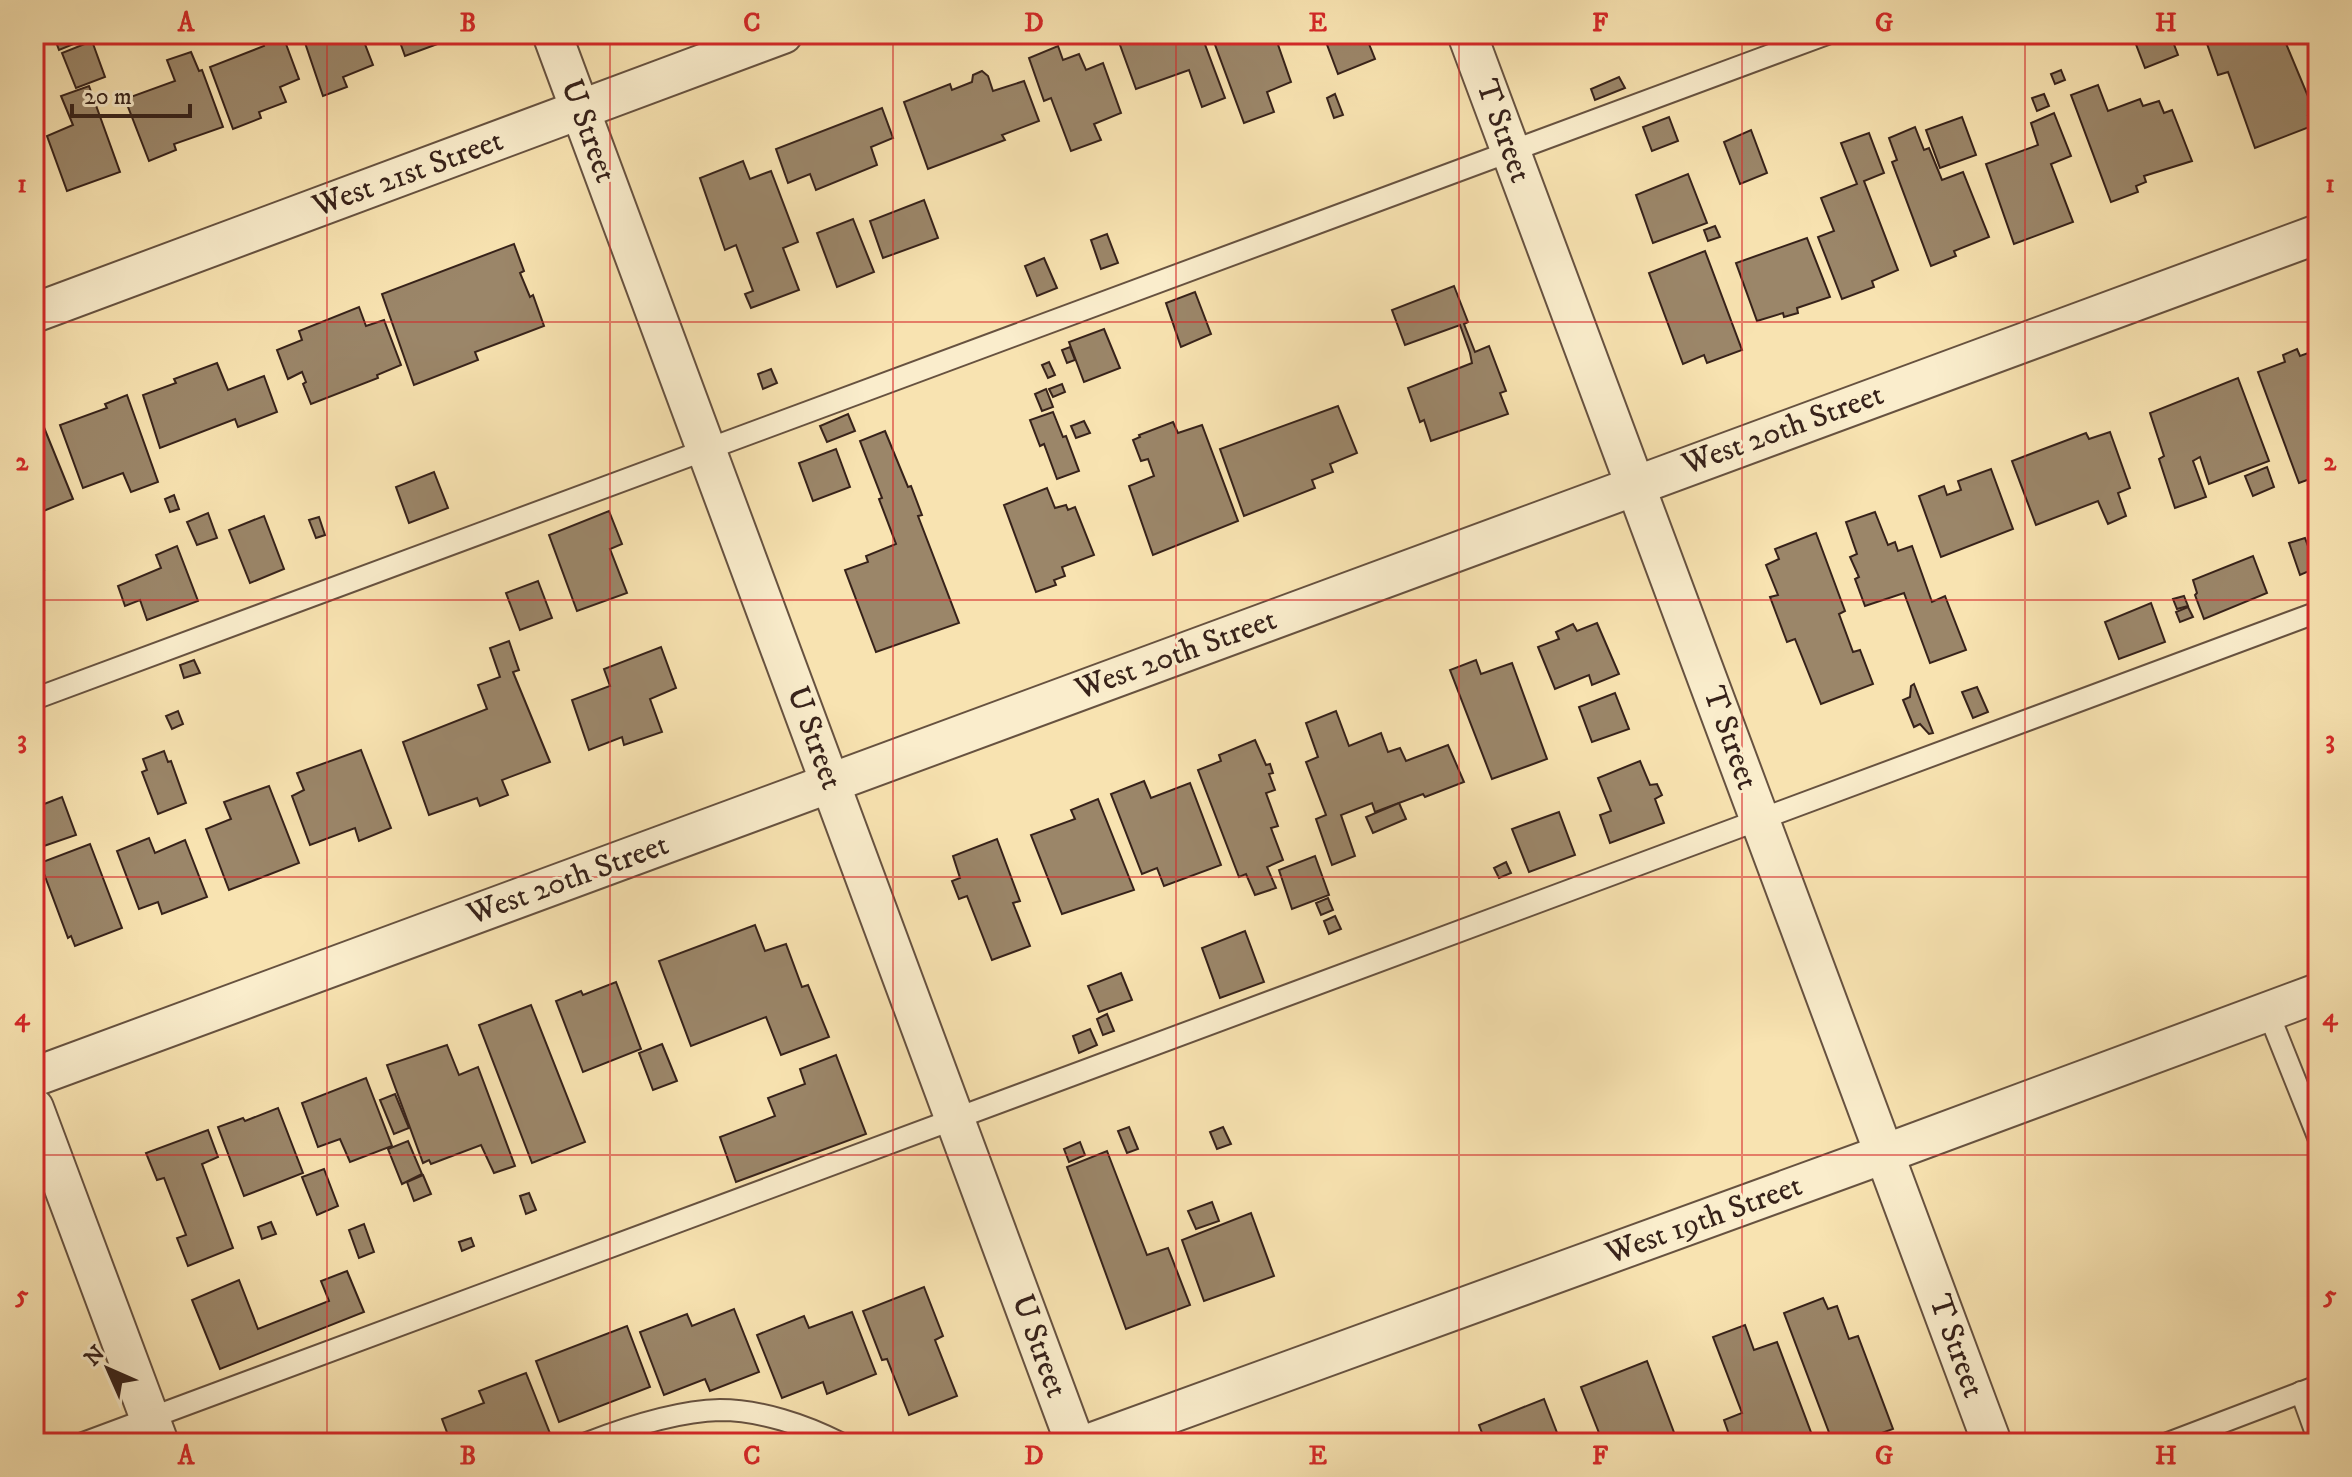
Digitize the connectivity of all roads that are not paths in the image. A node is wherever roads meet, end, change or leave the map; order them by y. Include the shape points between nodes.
1 (552, 34) edge
2 (783, 34) edge
3 (1467, 34) edge
4 (1827, 34) edge
5 (580, 110) junction
6 (1511, 151) junction
7 (2318, 234) edge
8 (34, 313) edge
9 (706, 450) junction
10 (1635, 484) junction
11 (2318, 612) edge
12 (34, 699) edge
13 (830, 783) junction
14 (1760, 820) junction
15 (2318, 993) edge
16 (2268, 1012) junction
17 (34, 1077) edge
18 (34, 1108) edge
19 (955, 1119) junction
20 (2318, 1137) edge
21 (1884, 1154) junction
22 (2310, 1389) edge
23 (154, 1431) edge
24 (2318, 1439) edge
25 (83, 1443) edge
26 (587, 1443) edge
27 (840, 1443) edge
28 (1075, 1443) edge
29 (1090, 1443) edge
30 (1992, 1443) edge
31 (2168, 1443) edge

1 - 5 street, U Street
2 - 5 street, West 21st Street
3 - 6 street, T Street
4 - 6 lane
5 - 8 street, West 21st Street
5 - 9 street, U Street
6 - 9 lane
6 - 10 street, T Street
7 - 10 street, West 20th Street
9 - 12 lane
9 - 13 street, U Street
10 - 13 street, West 20th Street
10 - 14 street, T Street
11 - 14 lane
13 - 17 street, West 20th Street
13 - 19 street, U Street
14 - 19 lane
14 - 21 street, T Street
15 - 16 street, West 19th Street
16 - 20 lane
16 - 21 street, West 19th Street
18 - 23 street
19 - 23 lane
19 - 28 street, U Street
21 - 29 street, West 19th Street
21 - 30 street, T Street
22 - 24 lane
22 - 31 lane
23 - 25 lane
26 - 27 lane via 669,1418 721,1410 774,1418

